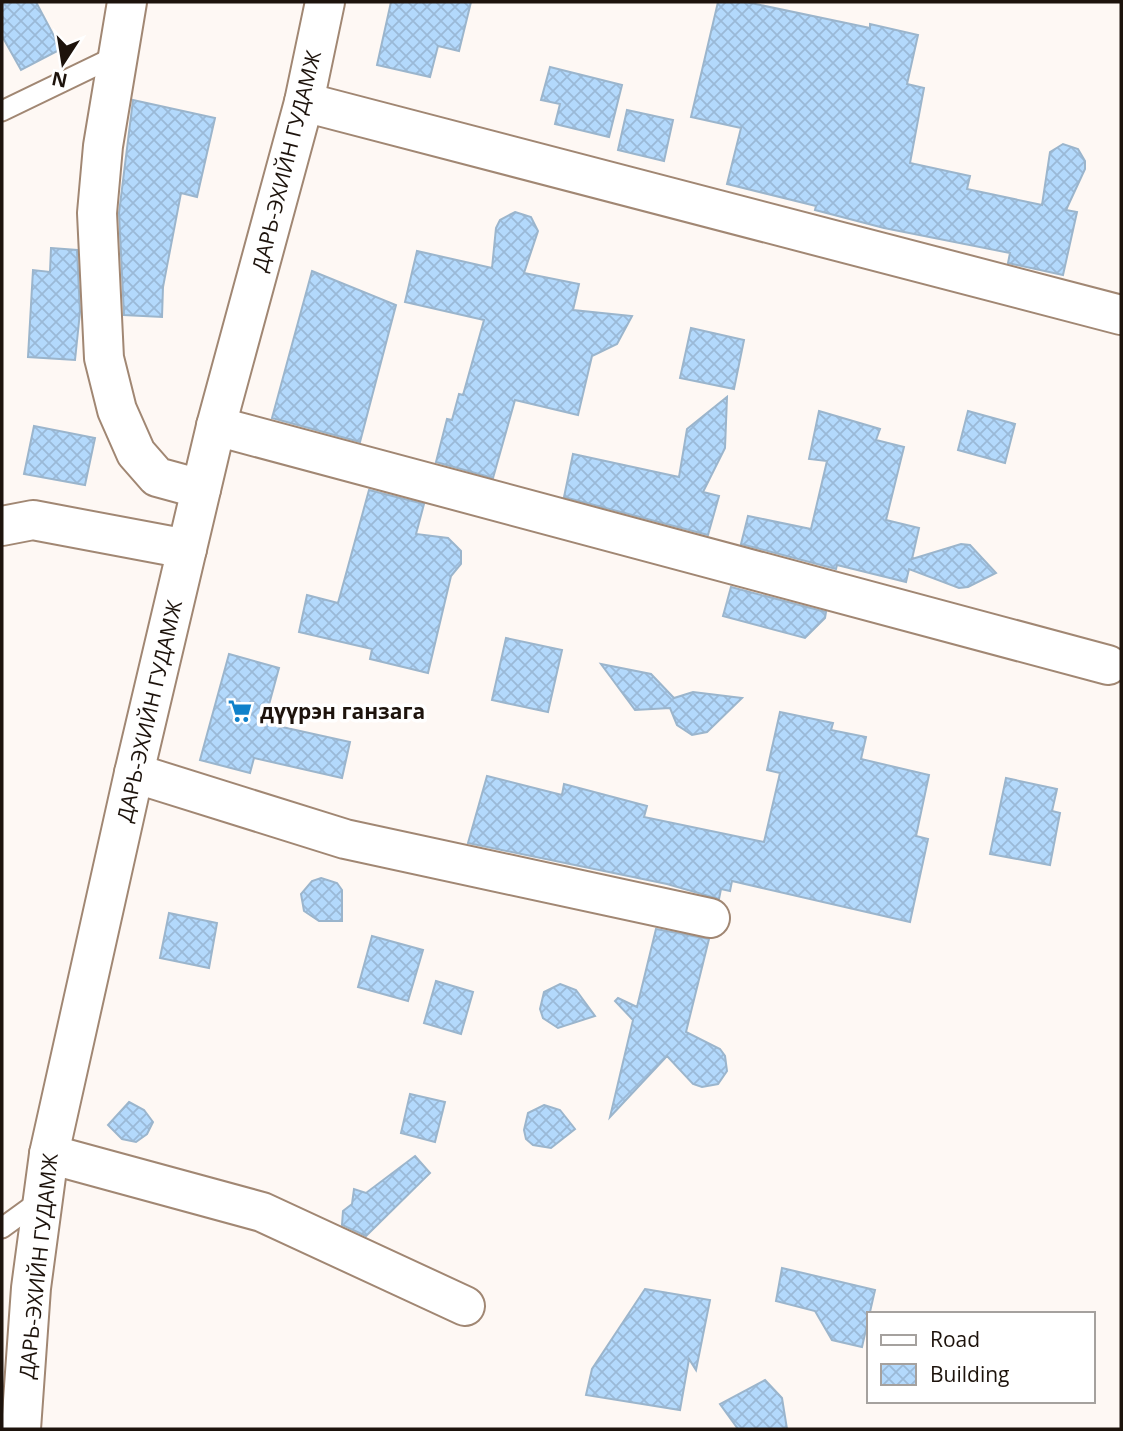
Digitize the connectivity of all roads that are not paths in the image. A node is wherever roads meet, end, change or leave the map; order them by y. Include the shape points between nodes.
1 (127, 2) edge
2 (324, 2) edge
3 (119, 55) junction
4 (304, 102) junction
5 (2, 111) edge
6 (1121, 315) edge
7 (216, 426) junction
8 (201, 489) junction
9 (2, 526) edge
10 (187, 550) junction
11 (1108, 665) dead end
12 (134, 773) junction
13 (710, 918) dead end
14 (49, 1154) junction
15 (43, 1198) junction
16 (2, 1228) edge
17 (465, 1306) dead end
18 (21, 1429) edge

1 - 3 street
2 - 4 street, ДАРЬ-ЭХИЙН ГУДАМЖ
3 - 5 lane
3 - 8 street via 97,213 104,358 117,410 136,453 158,477
4 - 6 street
4 - 7 street, ДАРЬ-ЭХИЙН ГУДАМЖ
7 - 8 street, ДАРЬ-ЭХИЙН ГУДАМЖ
7 - 11 street
8 - 10 street, ДАРЬ-ЭХИЙН ГУДАМЖ
9 - 10 street via 33,520
10 - 12 street, ДАРЬ-ЭХИЙН ГУДАМЖ
12 - 13 street via 345,839
12 - 14 street, ДАРЬ-ЭХИЙН ГУДАМЖ
14 - 15 street, ДАРЬ-ЭХИЙН ГУДАМЖ
14 - 17 street via 262,1212
15 - 16 lane
15 - 18 street, ДАРЬ-ЭХИЙН ГУДАМЖ

